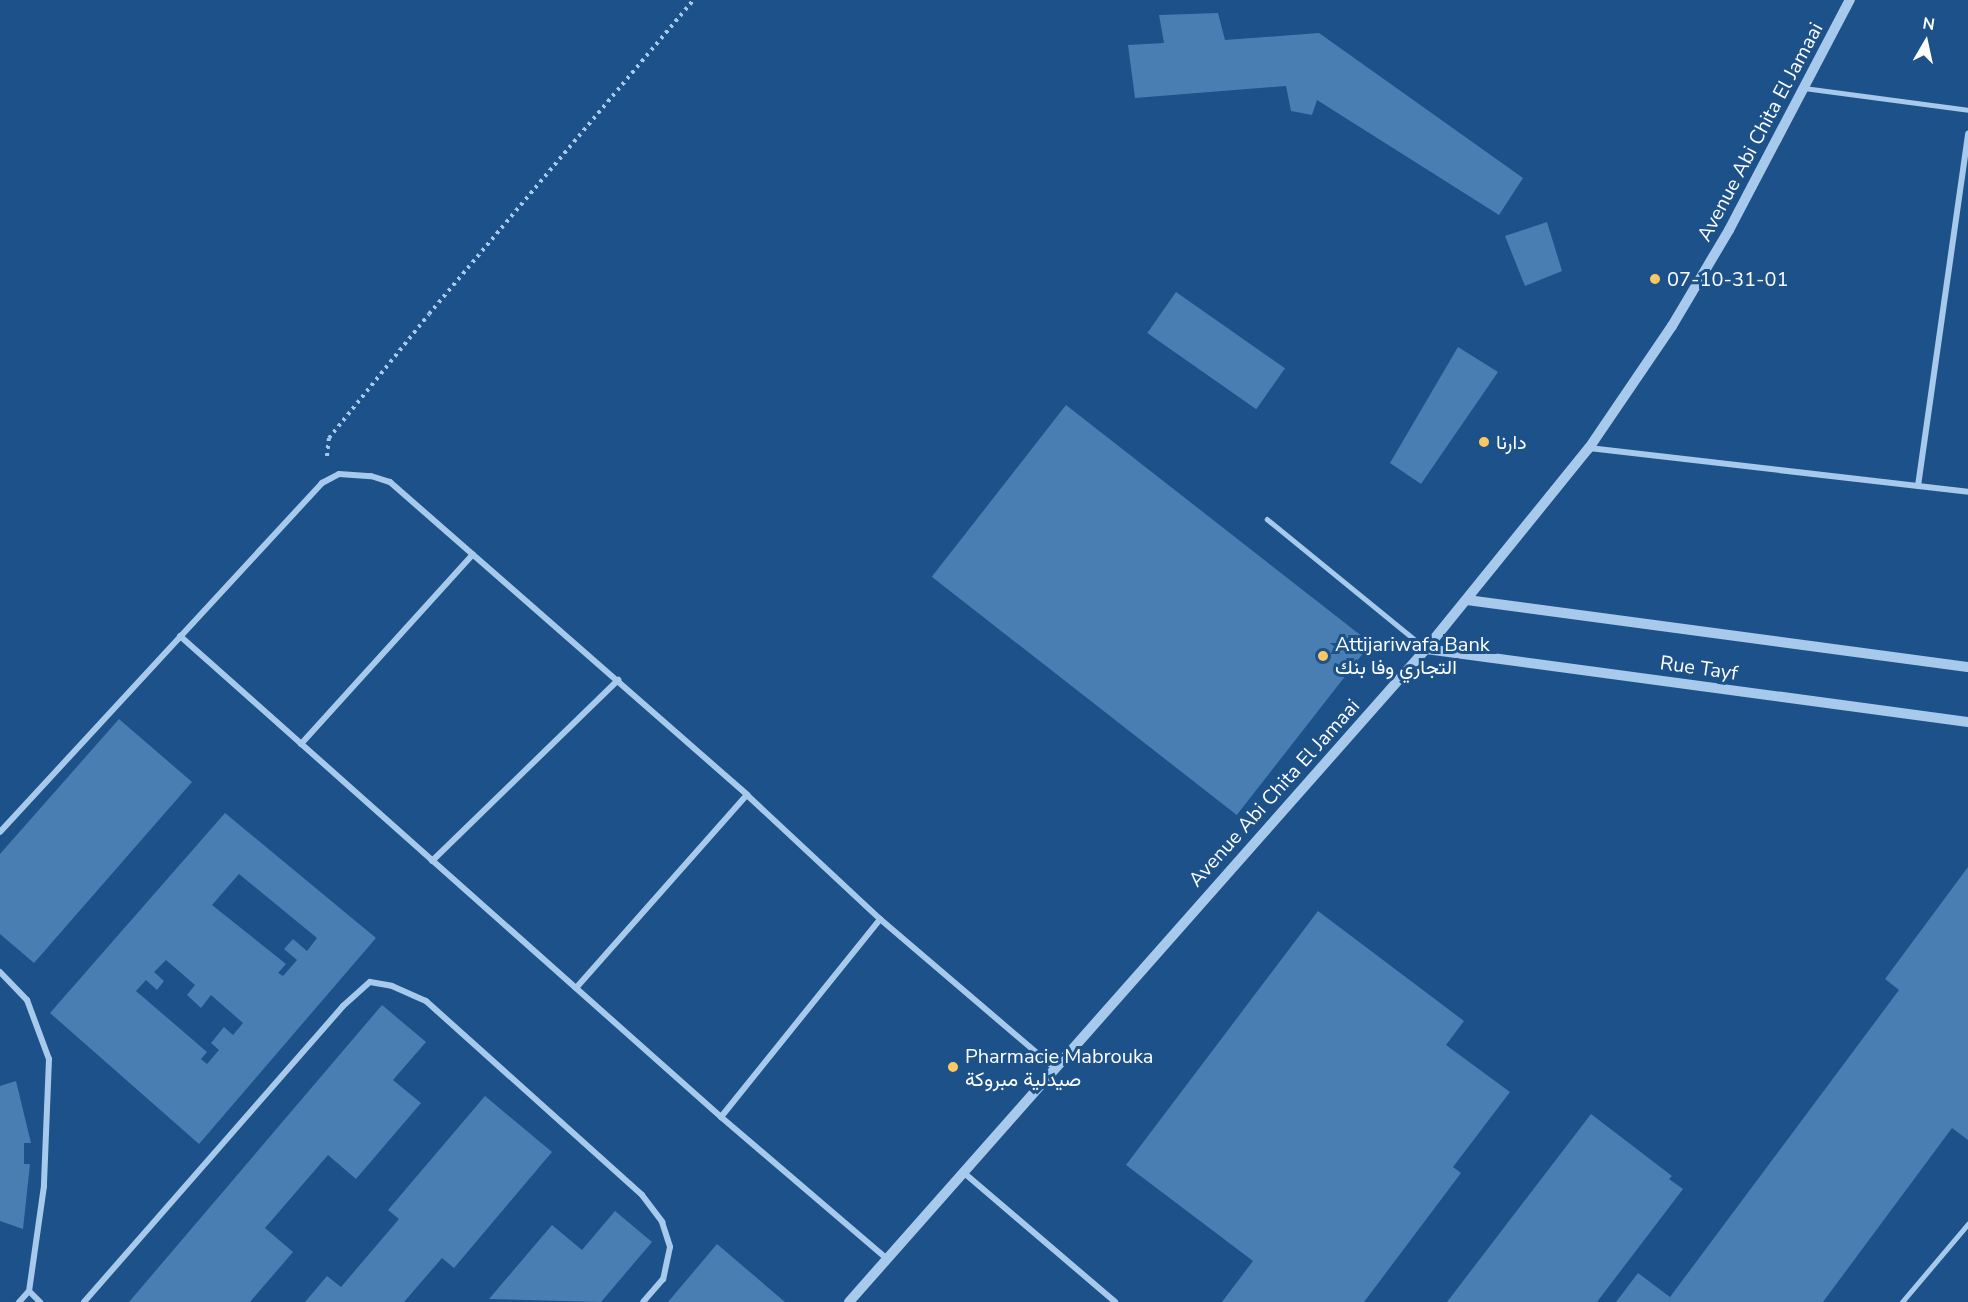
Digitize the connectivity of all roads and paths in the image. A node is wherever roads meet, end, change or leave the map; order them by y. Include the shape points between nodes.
1 (693, 0) edge
2 (1850, 0) edge
3 (1804, 88) junction
4 (1968, 110) edge
5 (1968, 134) edge
6 (1589, 448) junction
7 (322, 483) junction
8 (1918, 486) junction
9 (1968, 492) edge
10 (1267, 519) dead end
11 (473, 554) junction
12 (1467, 600) junction
13 (180, 636) junction
14 (1426, 649) junction
15 (1968, 667) edge
16 (618, 680) junction
17 (1968, 722) edge
18 (301, 744) junction
19 (747, 795) junction
20 (0, 832) edge
21 (432, 861) junction
22 (879, 919) junction
23 (0, 972) edge
24 (576, 988) junction
25 (1053, 1067) junction
26 (721, 1117) junction
27 (963, 1172) junction
28 (1968, 1224) edge
29 (886, 1258) junction
30 (29, 1291) junction
31 (19, 1302) edge
32 (40, 1302) edge
33 (84, 1302) edge
34 (643, 1302) edge
35 (849, 1302) edge
36 (1114, 1302) edge
37 (1902, 1302) edge

1 - 7 path via 329,438
2 - 3 street, Avenue Abi Chita El Jamaai
3 - 4 lane
3 - 6 street, Avenue Abi Chita El Jamaai via 1689,298
5 - 8 street
6 - 8 street
6 - 12 street, Avenue Abi Chita El Jamaai
7 - 11 street via 339,474 390,482
7 - 13 street
8 - 9 street
10 - 14 lane
11 - 16 street
11 - 18 street
12 - 14 street, Avenue Abi Chita El Jamaai
12 - 15 street, Rue Tayf
13 - 18 street
13 - 20 street
14 - 17 street, Rue Tayf
14 - 25 street, Avenue Abi Chita El Jamaai
16 - 19 street
16 - 21 street
18 - 21 street
19 - 22 street
19 - 24 street
21 - 24 street
22 - 25 street
22 - 26 street
23 - 30 street via 27,1000 49,1059 44,1186
24 - 26 street
25 - 27 street, Avenue Abi Chita El Jamaai
26 - 29 street
27 - 29 street, Avenue Abi Chita El Jamaai
27 - 36 street
28 - 37 lane
29 - 35 street, Avenue Abi Chita El Jamaai
30 - 31 street
30 - 32 street
33 - 34 street via 343,1006 370,982 392,986 426,1001 642,1195 662,1222 670,1247 663,1279

